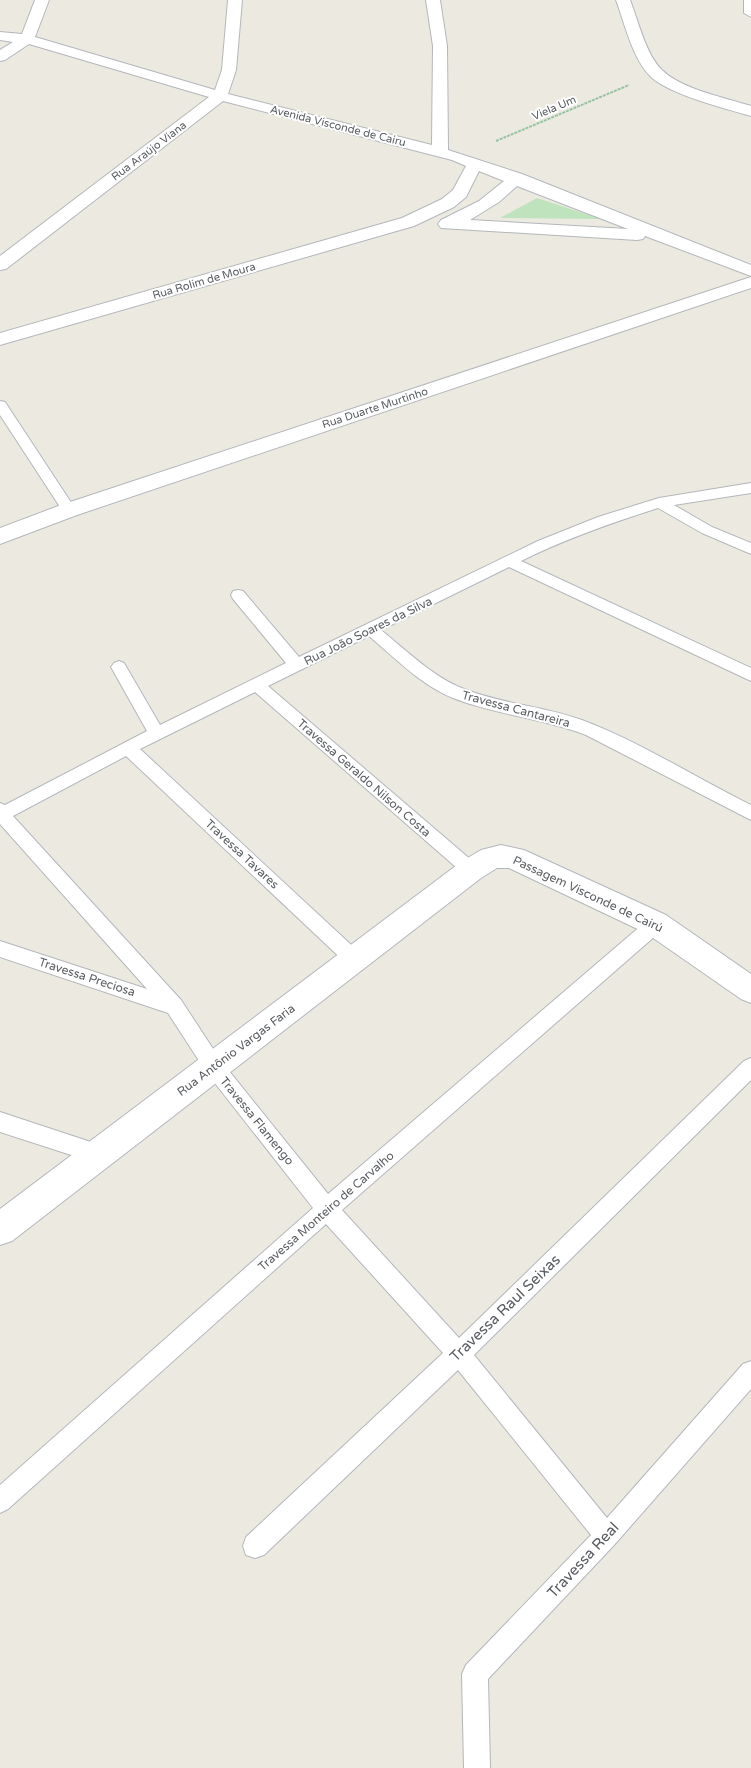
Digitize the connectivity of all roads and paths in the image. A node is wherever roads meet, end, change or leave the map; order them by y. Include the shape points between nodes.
1 (42, 0) edge
2 (235, 0) edge
3 (433, 0) edge
4 (623, 0) edge
5 (751, 0) edge
6 (751, 13) edge
7 (3, 35) edge
8 (27, 39) junction
9 (0, 57) edge
10 (657, 74) junction
11 (220, 96) junction
12 (751, 111) edge
13 (440, 152) junction
14 (458, 157) junction
15 (474, 163) junction
16 (516, 178) junction
17 (408, 222) junction
18 (447, 224) junction
19 (660, 236) junction
20 (0, 265) edge
21 (751, 272) edge
22 (751, 282) edge
23 (0, 339) edge
24 (0, 405) edge
25 (751, 488) edge
26 (659, 503) junction
27 (69, 510) junction
28 (0, 536) edge
29 (751, 549) edge
30 (509, 561) junction
31 (238, 595) dead end
32 (371, 630) junction
33 (297, 666) junction
34 (119, 667) dead end
35 (751, 675) edge
36 (258, 686) junction
37 (158, 734) junction
38 (128, 748) junction
39 (1, 813) edge
40 (751, 813) edge
41 (471, 870) junction
42 (656, 924) junction
43 (0, 949) edge
44 (355, 960) junction
45 (751, 990) edge
46 (174, 1006) junction
47 (214, 1067) junction
48 (751, 1067) edge
49 (0, 1122) edge
50 (99, 1154) junction
51 (327, 1209) junction
52 (0, 1229) edge
53 (459, 1354) junction
54 (751, 1372) edge
55 (0, 1501) edge
56 (607, 1536) junction
57 (256, 1546) dead end
58 (477, 1768) edge

1 - 8 street
2 - 11 street via 229,70
3 - 13 street via 440,46
4 - 10 street
5 - 6 street
7 - 8 street, Avenida Visconde de Cairu
8 - 9 street
8 - 11 street, Avenida Visconde de Cairu
10 - 12 street via 675,84
10 - 14 path, Viela Um
11 - 13 street, Avenida Visconde de Cairu
11 - 20 street, Rua Araújo Viana
13 - 14 street, Avenida Visconde de Cairu
14 - 15 street, Avenida Visconde de Cairu
15 - 16 street, Avenida Visconde de Cairu
15 - 17 street, Rua Rolim de Moura via 460,193 439,208
16 - 18 street, Rua Rolim de Moura via 493,201
16 - 19 street, Avenida Visconde de Cairu
17 - 18 street, Rua Rolim de Moura
17 - 23 street, Rua Rolim de Moura
18 - 19 street, Avenida Visconde de Cairu
19 - 21 street, Avenida Visconde de Cairu
22 - 27 street, Rua Duarte Murtinho
24 - 27 lane
25 - 26 lane, Rua João Soares da Silva
26 - 29 lane via 707,530
26 - 30 lane, Rua João Soares da Silva via 603,520
27 - 28 street, Rua Duarte Murtinho
30 - 32 lane, Rua João Soares da Silva
30 - 35 lane
31 - 33 lane
32 - 33 lane, Rua João Soares da Silva
32 - 40 lane, Travessa Cantareira via 455,692 482,702 540,713 591,731
33 - 36 lane, Rua João Soares da Silva
34 - 37 lane
36 - 37 lane, Rua João Soares da Silva
36 - 41 lane, Travessa Geraldo Nilson Costa
37 - 38 lane, Rua João Soares da Silva
38 - 39 lane, Rua João Soares da Silva
38 - 44 lane, Travessa Tavares
39 - 46 lane, Travessa Flamengo
41 - 42 street, Passagem Visconde de Cairú via 493,856 504,855
41 - 44 street, Rua Antônio Vargas Faria
42 - 45 street, Passagem Visconde de Cairú
42 - 51 lane, Travessa Monteiro de Carvalho
43 - 46 lane, Travessa Preciosa
44 - 47 street, Rua Antônio Vargas Faria
46 - 47 lane, Travessa Flamengo
47 - 50 street, Rua Antônio Vargas Faria
47 - 51 lane, Travessa Flamengo
48 - 53 lane, Travessa Raul Seixas
49 - 50 lane
50 - 52 street, Rua Antônio Vargas Faria
51 - 53 lane, Travessa Flamengo
51 - 55 lane, Travessa Monteiro de Carvalho
53 - 56 lane, Travessa Flamengo
53 - 57 lane, Travessa Raul Seixas
54 - 56 lane, Travessa Real
56 - 58 lane, Travessa Real via 475,1674

